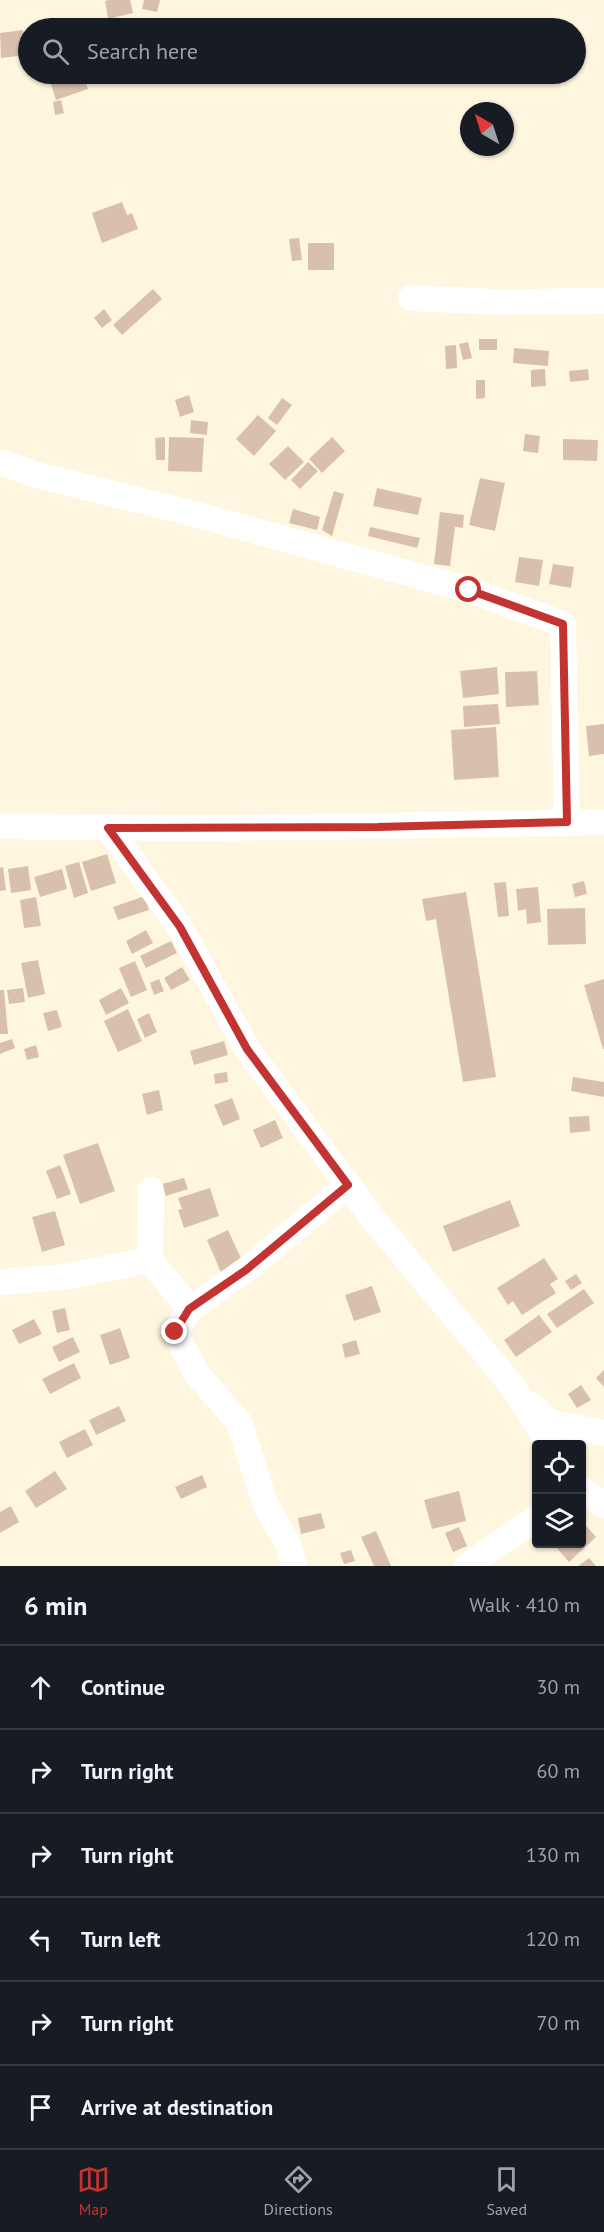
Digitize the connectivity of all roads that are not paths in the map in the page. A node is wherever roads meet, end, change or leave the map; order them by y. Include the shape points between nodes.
1 (411, 298) dead end
2 (604, 301) edge
3 (0, 462) edge
4 (567, 822) junction
5 (604, 822) edge
6 (0, 826) edge
7 (108, 828) junction
8 (348, 1185) junction
9 (151, 1190) dead end
10 (150, 1260) junction
11 (0, 1282) edge
12 (189, 1309) junction
13 (514, 1388) junction
14 (604, 1433) edge
15 (546, 1440) edge
16 (586, 1492) edge
17 (604, 1505) edge
18 (532, 1521) edge
19 (294, 1566) edge
20 (467, 1566) edge

1 - 2 street
3 - 4 street via 469,590 563,624
4 - 5 street
4 - 7 street
6 - 7 street
7 - 8 street via 180,927 247,1049
8 - 12 street via 246,1270
8 - 13 street
9 - 10 street
10 - 11 street via 65,1277
10 - 12 street
12 - 19 street via 175,1332 196,1373 239,1422 266,1506 288,1544
13 - 14 street via 550,1423
13 - 15 street
16 - 17 street
18 - 20 street

